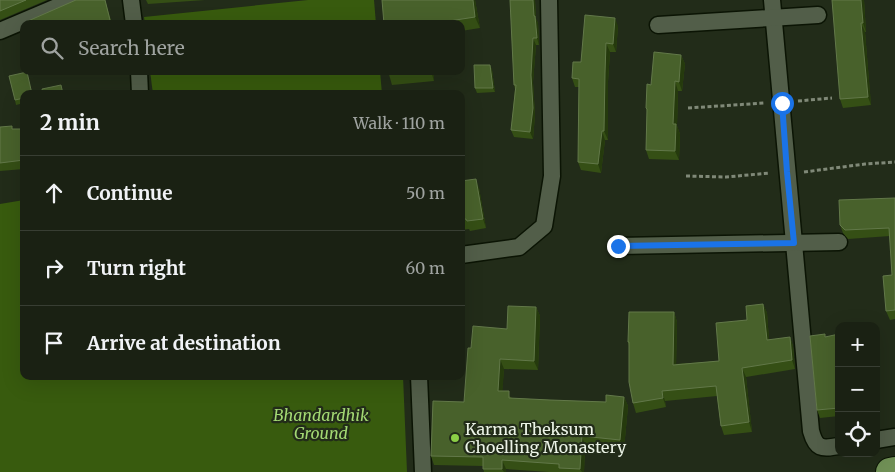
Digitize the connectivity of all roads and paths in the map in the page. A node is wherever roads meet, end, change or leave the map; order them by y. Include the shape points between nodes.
1 (73, 0) edge
2 (131, 0) edge
3 (549, 0) edge
4 (772, 0) edge
5 (818, 15) dead end
6 (774, 18) junction
7 (27, 20) edge
8 (134, 20) edge
9 (20, 23) edge
10 (658, 25) dead end
11 (0, 32) edge
12 (139, 75) edge
13 (140, 90) edge
14 (832, 98) dead end
15 (782, 103) junction
16 (688, 108) dead end
17 (839, 242) dead end
18 (794, 243) junction
19 (618, 246) dead end
20 (465, 254) edge
21 (419, 380) edge
22 (895, 437) edge
23 (880, 439) edge
24 (835, 447) edge
25 (895, 471) edge
26 (423, 472) edge
27 (890, 472) edge

1 - 7 street
2 - 8 street
3 - 20 street via 552,176 544,226 519,247
4 - 6 street
5 - 6 street
6 - 10 street
6 - 15 street
9 - 11 street
12 - 13 street
14 - 15 path
15 - 16 path
15 - 18 street
17 - 18 street
18 - 19 street
18 - 24 street via 811,431 819,447
21 - 26 street
22 - 23 street
25 - 27 highway

